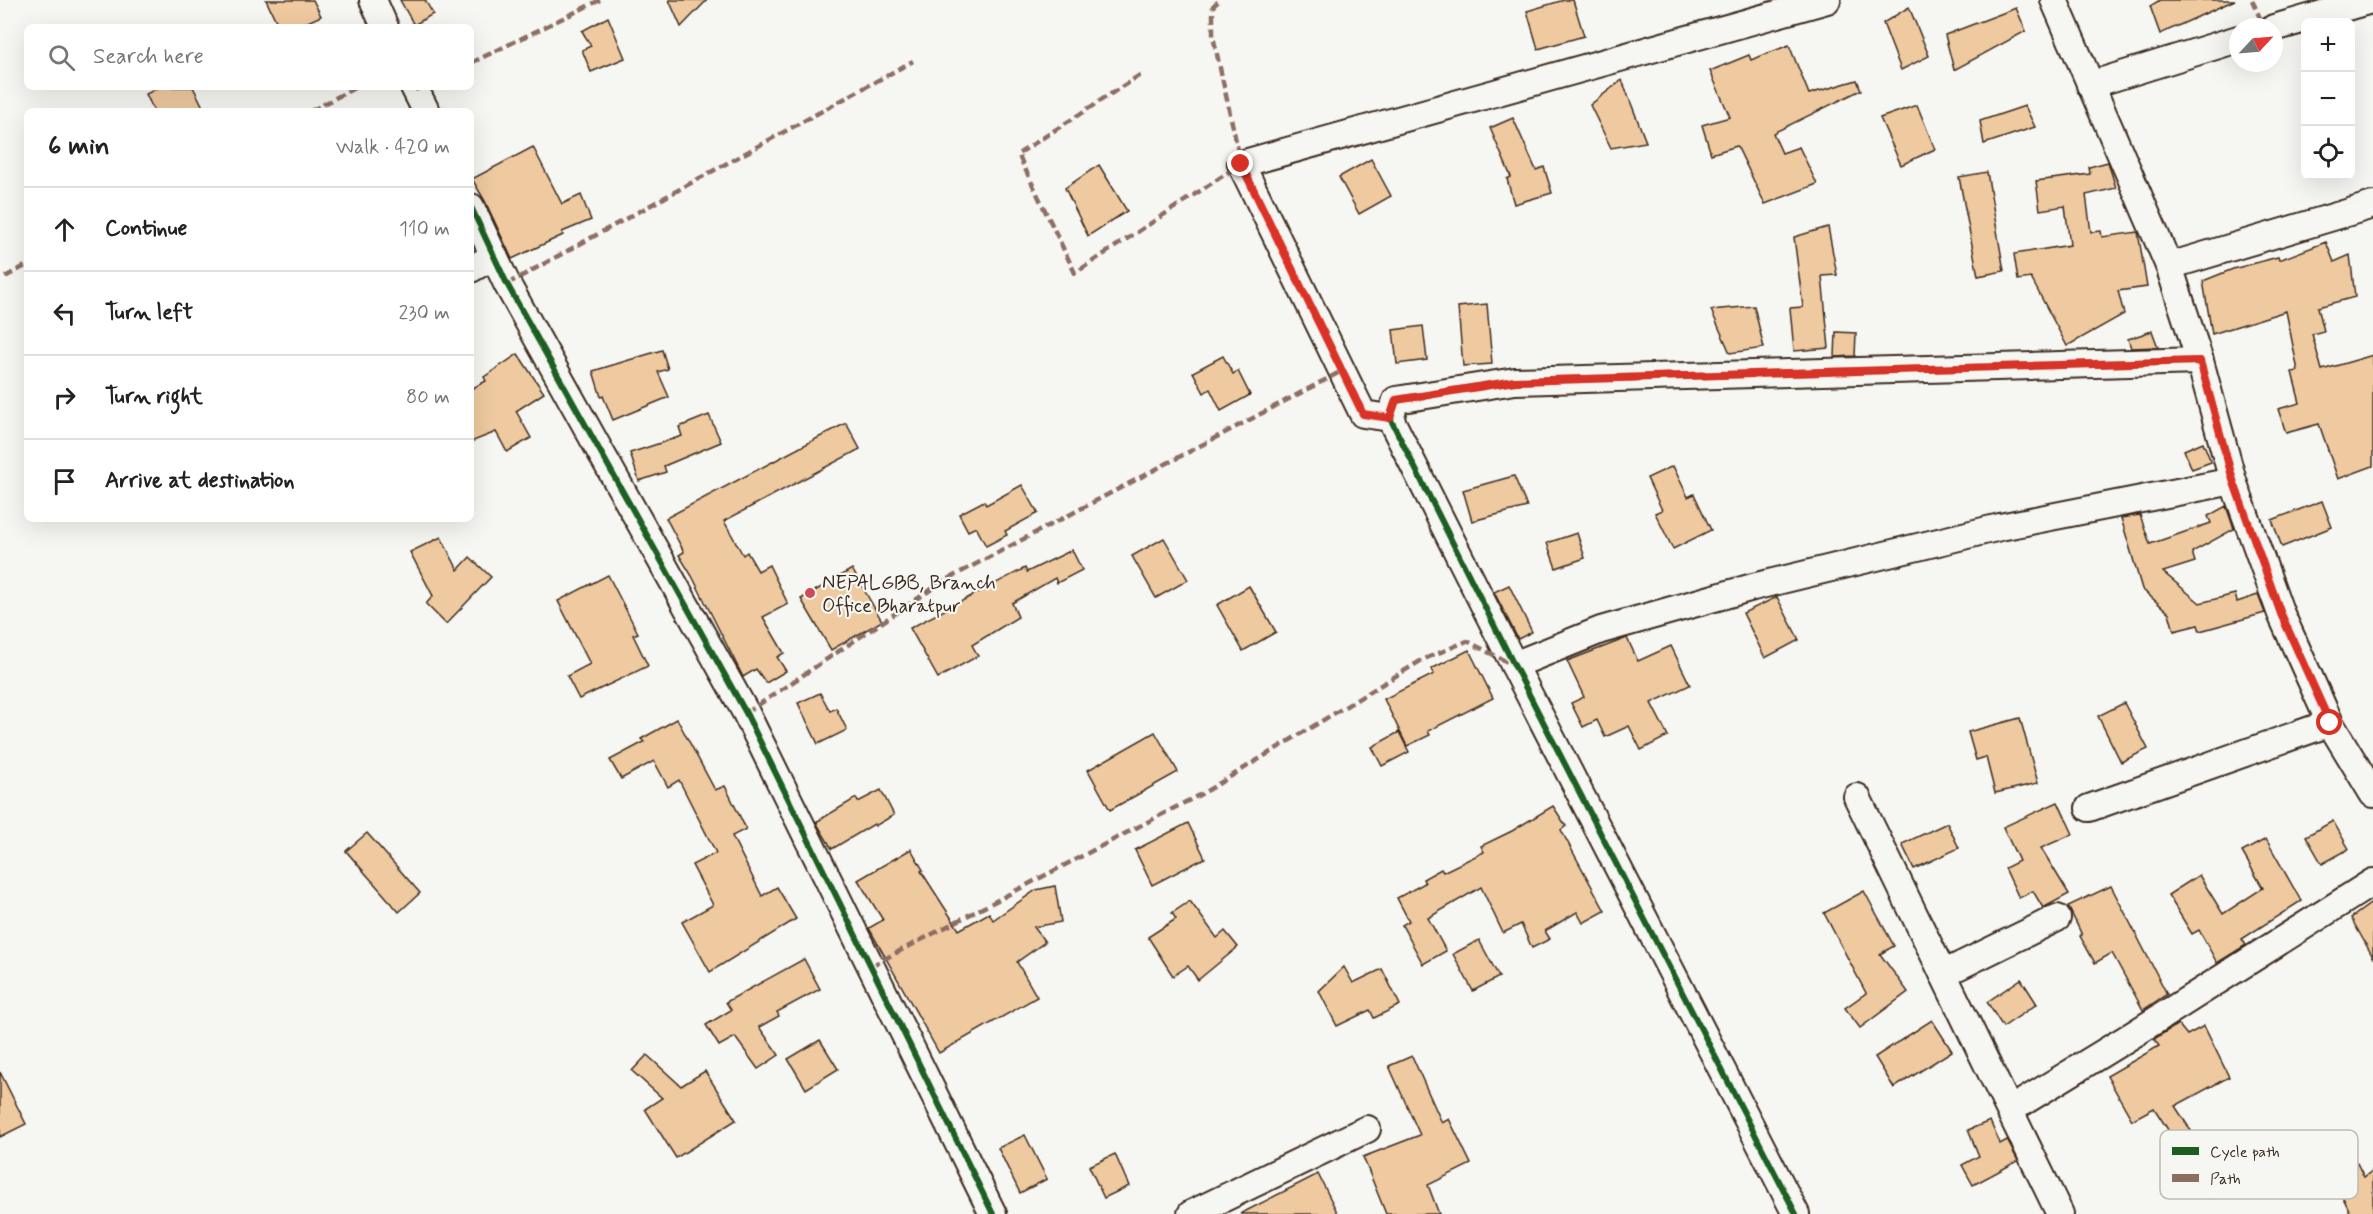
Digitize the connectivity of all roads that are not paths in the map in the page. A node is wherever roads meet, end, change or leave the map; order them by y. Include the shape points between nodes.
1 (373, 0) edge
2 (1827, 0) edge
3 (2054, 0) edge
4 (2371, 0) edge
5 (384, 24) edge
6 (2283, 25) edge
7 (2229, 42) edge
8 (2091, 85) junction
9 (416, 90) edge
10 (424, 108) edge
11 (2373, 205) edge
12 (474, 213) edge
13 (494, 256) junction
14 (2169, 266) junction
15 (474, 267) edge
16 (2200, 361) junction
17 (1390, 418) junction
18 (2233, 480) junction
19 (1514, 665) junction
20 (2330, 723) junction
21 (2373, 794) edge
22 (1857, 797) dead end
23 (2089, 808) dead end
24 (2373, 882) edge
25 (2058, 918) dead end
26 (1943, 974) junction
27 (2010, 1110) junction
28 (1367, 1129) dead end
29 (993, 1214) edge
30 (1191, 1214) edge
31 (1796, 1214) edge
32 (2060, 1214) edge

1 - 5 street
2 - 17 street via 1241,164 1363,414
3 - 8 street
4 - 6 street
7 - 8 street
8 - 14 street
9 - 10 street
11 - 14 street
12 - 13 street
13 - 15 street
13 - 29 street via 746,713
14 - 16 street
16 - 17 street via 1515,381 1396,400
16 - 18 street
17 - 19 street
18 - 19 street via 2000,527 1753,587 1601,630
18 - 20 street via 2281,614
19 - 31 street
20 - 21 street
20 - 23 street
22 - 26 street
24 - 27 street
25 - 26 street
26 - 27 street
27 - 32 street
28 - 30 street

